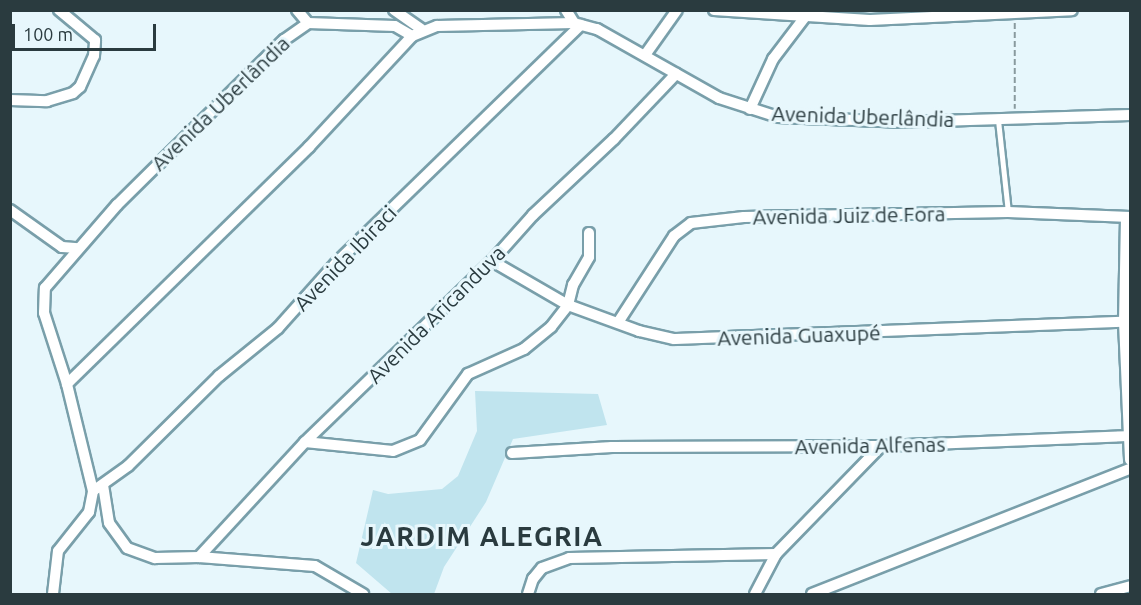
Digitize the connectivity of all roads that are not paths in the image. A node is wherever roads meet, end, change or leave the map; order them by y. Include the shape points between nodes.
1 (59, 10) edge
2 (297, 10) edge
3 (394, 10) edge
4 (566, 10) edge
5 (677, 10) edge
6 (714, 10) edge
7 (1072, 10) edge
8 (805, 17) junction
9 (308, 23) junction
10 (578, 24) junction
11 (417, 32) junction
12 (645, 55) junction
13 (676, 74) junction
14 (10, 100) edge
15 (750, 109) junction
16 (1131, 115) edge
17 (997, 118) junction
18 (10, 210) edge
19 (1008, 212) junction
20 (1128, 217) edge
21 (589, 233) dead end
22 (78, 248) junction
23 (492, 261) junction
24 (568, 304) junction
25 (619, 321) junction
26 (1124, 322) junction
27 (67, 384) junction
28 (1127, 436) junction
29 (305, 442) junction
30 (881, 446) junction
31 (512, 453) dead end
32 (1131, 460) edge
33 (1131, 469) edge
34 (103, 485) junction
35 (93, 491) junction
36 (776, 554) junction
37 (199, 557) junction
38 (1131, 586) edge
39 (53, 594) edge
40 (363, 594) edge
41 (528, 594) edge
42 (755, 594) edge
43 (812, 594) edge
44 (1101, 594) edge

1 - 14 street via 95,40 94,56 80,87 46,101
2 - 9 street
3 - 11 street
4 - 10 street
5 - 12 street
6 - 8 street
7 - 8 street via 870,20
8 - 15 street via 773,59
9 - 11 street, Avenida Uberlândia via 395,26
9 - 22 street, Avenida Uberlândia via 285,40 117,204
10 - 11 street, Avenida Uberlândia via 456,25
10 - 12 street, Avenida Uberlândia
10 - 34 street, Avenida Ibiraci via 337,262 278,328 219,376 128,466
11 - 27 street via 309,147
12 - 13 street, Avenida Uberlândia
13 - 15 street, Avenida Uberlândia
13 - 23 street, Avenida Aricanduva via 533,215
15 - 17 street, Avenida Uberlândia via 778,117 809,119 906,122
16 - 17 street, Avenida Uberlândia
17 - 19 lane
18 - 22 street via 62,247
19 - 20 street, Avenida Juiz de Fora
19 - 25 street, Avenida Juiz de Fora via 744,217 691,223 674,236
20 - 26 street
21 - 24 street via 589,257 573,285
22 - 27 street, Avenida Uberlândia via 43,293 44,313
23 - 24 street, Avenida Guaxupé
23 - 29 street, Avenida Aricanduva
24 - 25 street, Avenida Guaxupé
24 - 29 street via 534,343 486,363 463,378 424,435 408,447 365,450
25 - 26 street, Avenida Guaxupé via 639,331 674,339
26 - 28 street
27 - 35 street, Avenida Uberlândia
28 - 30 street, Avenida Alfenas
28 - 32 street
29 - 37 street, Avenida Aricanduva
30 - 31 street, Avenida Alfenas via 612,447
30 - 36 street
33 - 43 street
34 - 35 street, Avenida Ibiraci
34 - 37 street via 109,523 127,548 155,558
35 - 39 street via 89,512 58,551
36 - 41 street via 569,558 542,568 532,579
36 - 42 street
37 - 40 street via 315,566
38 - 44 street

